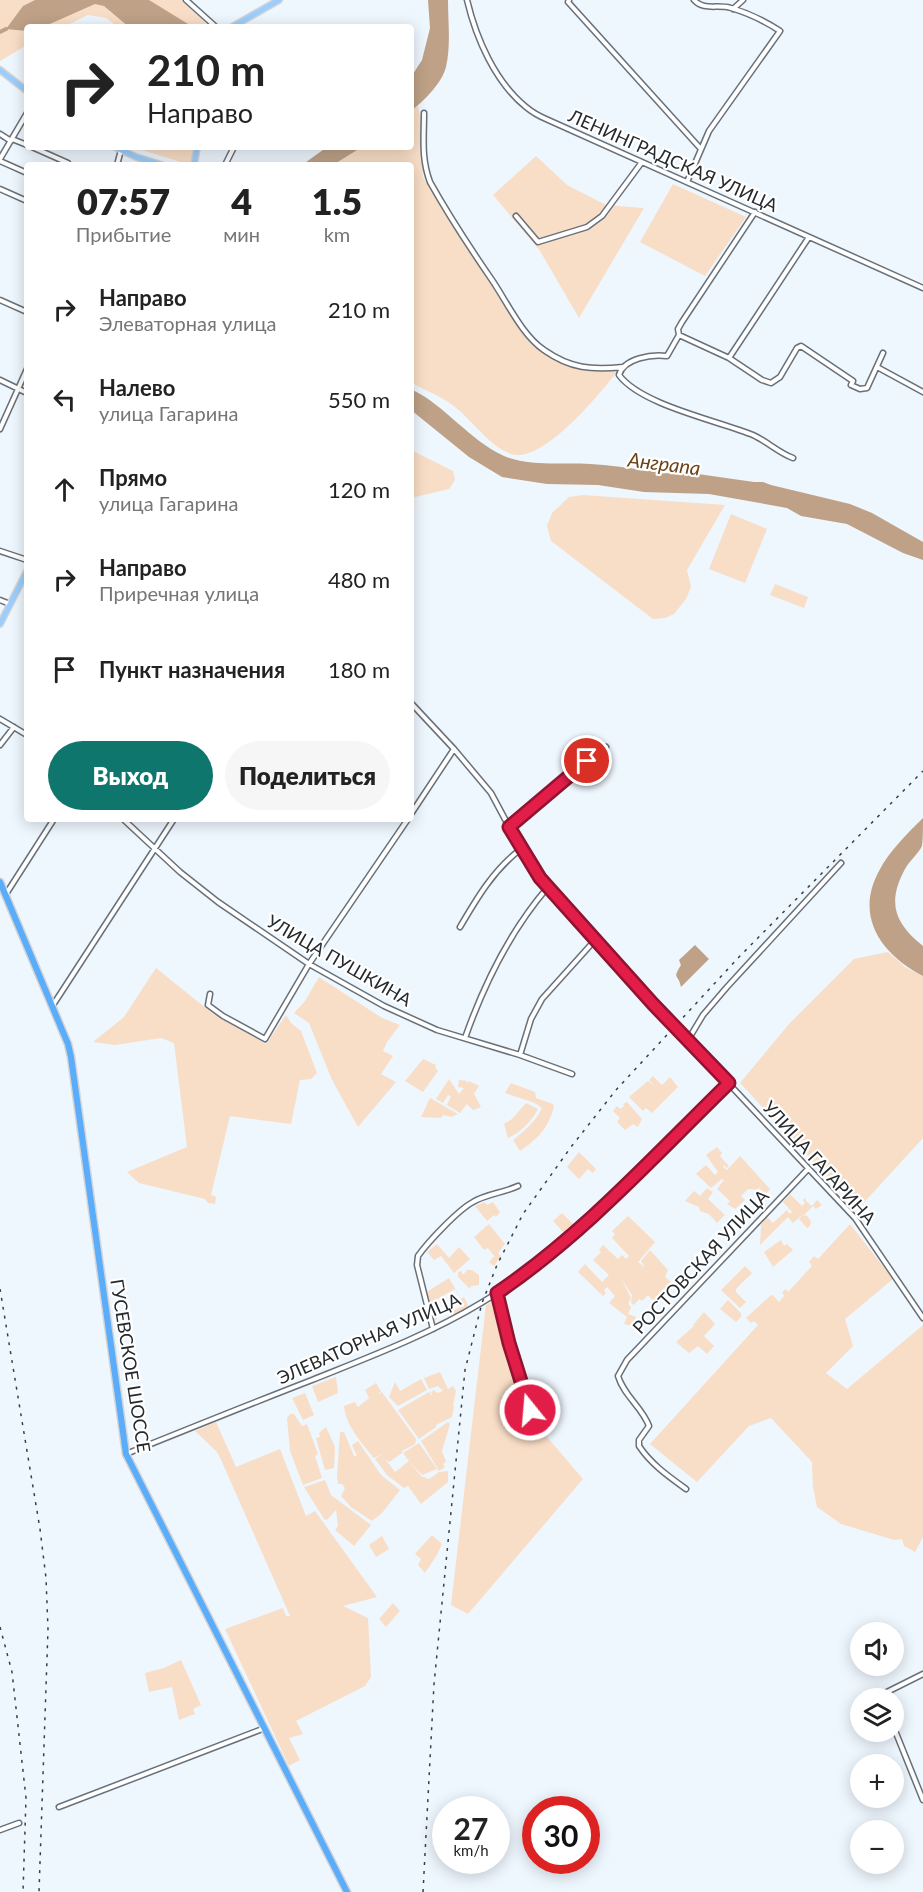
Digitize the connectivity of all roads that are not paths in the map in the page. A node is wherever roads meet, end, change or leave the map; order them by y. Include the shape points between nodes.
1 (186, 0) edge
2 (279, 0) edge
3 (467, 0) edge
4 (694, 0) edge
5 (743, 0) edge
6 (568, 1) edge
7 (733, 9) junction
8 (213, 24) edge
9 (237, 24) edge
10 (0, 70) edge
11 (24, 89) edge
12 (424, 112) dead end
13 (24, 118) edge
14 (0, 134) edge
15 (11, 140) junction
16 (24, 144) edge
17 (700, 148) junction
18 (38, 150) edge
19 (122, 150) joint
20 (0, 160) edge
21 (64, 162) edge
22 (118, 162) edge
23 (145, 162) edge
24 (642, 162) junction
25 (24, 172) edge
26 (687, 182) junction
27 (0, 189) edge
28 (24, 200) edge
29 (755, 212) junction
30 (516, 216) dead end
31 (809, 237) junction
32 (923, 288) edge
33 (0, 300) edge
34 (24, 311) edge
35 (678, 334) junction
36 (883, 353) dead end
37 (729, 358) junction
38 (623, 367) junction
39 (877, 367) junction
40 (24, 375) edge
41 (0, 380) edge
42 (18, 388) junction
43 (24, 391) edge
44 (923, 392) edge
45 (0, 429) edge
46 (793, 458) dead end
47 (0, 551) edge
48 (24, 559) edge
49 (24, 578) edge
50 (0, 600) edge
51 (10, 604) junction
52 (0, 624) edge
53 (414, 706) edge
54 (0, 719) edge
55 (14, 727) junction
56 (24, 733) edge
57 (3, 739) edge
58 (0, 745) edge
59 (606, 747) dead end
60 (454, 749) junction
61 (414, 809) edge
62 (52, 822) edge
63 (126, 822) edge
64 (172, 822) edge
65 (406, 822) edge
66 (509, 827) junction
67 (154, 848) junction
68 (521, 849) junction
69 (841, 863) dead end
70 (0, 882) edge
71 (548, 887) junction
72 (5, 895) junction
73 (460, 927) dead end
74 (596, 939) junction
75 (309, 964) junction
76 (210, 993) dead end
77 (52, 1006) junction
78 (465, 1038) junction
79 (688, 1040) junction
80 (520, 1055) junction
81 (572, 1074) dead end
82 (729, 1083) junction
83 (808, 1168) junction
84 (518, 1186) dead end
85 (497, 1293) junction
86 (923, 1318) edge
87 (433, 1329) junction
88 (530, 1410) dead end
89 (126, 1454) junction
90 (686, 1489) dead end
91 (923, 1674) edge
92 (895, 1688) edge
93 (265, 1728) junction
94 (900, 1742) edge
95 (923, 1800) edge
96 (59, 1807) dead end
97 (19, 1822) dead end
98 (0, 1830) edge
99 (347, 1892) edge

1 - 8 street
2 - 9 main road
3 - 24 street, ЛЕНИНГРАДСКАЯ УЛИЦА via 488,56 520,102 546,119
4 - 7 street via 702,6
5 - 7 street
6 - 17 street
7 - 17 street via 780,31
10 - 11 main road
12 - 38 street via 422,149 430,182 520,324 544,351 577,367
13 - 15 street
14 - 15 street
15 - 16 street
15 - 20 street
17 - 26 street
18 - 21 street
19 - 22 street
19 - 23 main road
20 - 25 street
24 - 26 street, ЛЕНИНГРАДСКАЯ УЛИЦА
24 - 30 street via 621,194 587,227 538,242
26 - 29 street, ЛЕНИНГРАДСКАЯ УЛИЦА
27 - 28 street
29 - 31 street, ЛЕНИНГРАДСКАЯ УЛИЦА
29 - 35 street via 686,314
31 - 32 street, ЛЕНИНГРАДСКАЯ УЛИЦА
31 - 37 street
33 - 34 street
35 - 37 street
35 - 38 street via 667,356 652,355
36 - 39 street
37 - 39 street via 762,380 774,382 801,346 860,389 867,388
38 - 46 street via 619,375 622,379 653,399 753,435
39 - 44 street
40 - 42 street
41 - 42 street
42 - 43 street
42 - 45 street
47 - 48 street
49 - 51 main road
50 - 51 street
51 - 52 main road
53 - 60 street
54 - 55 street
55 - 56 street
55 - 57 street
57 - 58 street
59 - 66 street
60 - 61 street
60 - 66 street via 491,792
62 - 72 street
63 - 67 street, УЛИЦА ПУШКИНА
64 - 67 street
65 - 75 street
66 - 68 street
67 - 75 street, УЛИЦА ПУШКИНА via 204,892
67 - 77 street
68 - 71 street
68 - 73 street via 482,890
69 - 79 street via 727,987
70 - 72 highway, ГУСЕВСКОЕ ШОССЕ
71 - 74 street
71 - 78 street via 490,976
72 - 77 highway, ГУСЕВСКОЕ ШОССЕ
74 - 79 street, УЛИЦА ГАГАРИНА, bridge
74 - 80 street via 542,999 531,1018
75 - 76 street via 265,1039 208,1005
75 - 78 street, УЛИЦА ПУШКИНА via 384,1006
77 - 89 highway, ГУСЕВСКОЕ ШОССЕ via 71,1057
78 - 80 street, УЛИЦА ПУШКИНА
79 - 82 street, УЛИЦА ГАГАРИНА
80 - 81 street, УЛИЦА ПУШКИНА
82 - 83 street, УЛИЦА ГАГАРИНА
82 - 85 street, ЭЛЕВАТОРНАЯ УЛИЦА via 601,1210 547,1257
83 - 86 street, УЛИЦА ГАГАРИНА via 855,1218
83 - 90 street, РОСТОВСКАЯ УЛИЦА via 627,1360 618,1376 649,1426 639,1446 646,1457
84 - 87 street via 470,1203 418,1256
85 - 87 street, ЭЛЕВАТОРНАЯ УЛИЦА
85 - 88 street
87 - 89 street, ЭЛЕВАТОРНАЯ УЛИЦА
89 - 93 highway, ГУСЕВСКОЕ ШОССЕ
91 - 92 street
93 - 96 street
93 - 99 highway, ГУСЕВСКОЕ ШОССЕ
94 - 95 street
97 - 98 street

